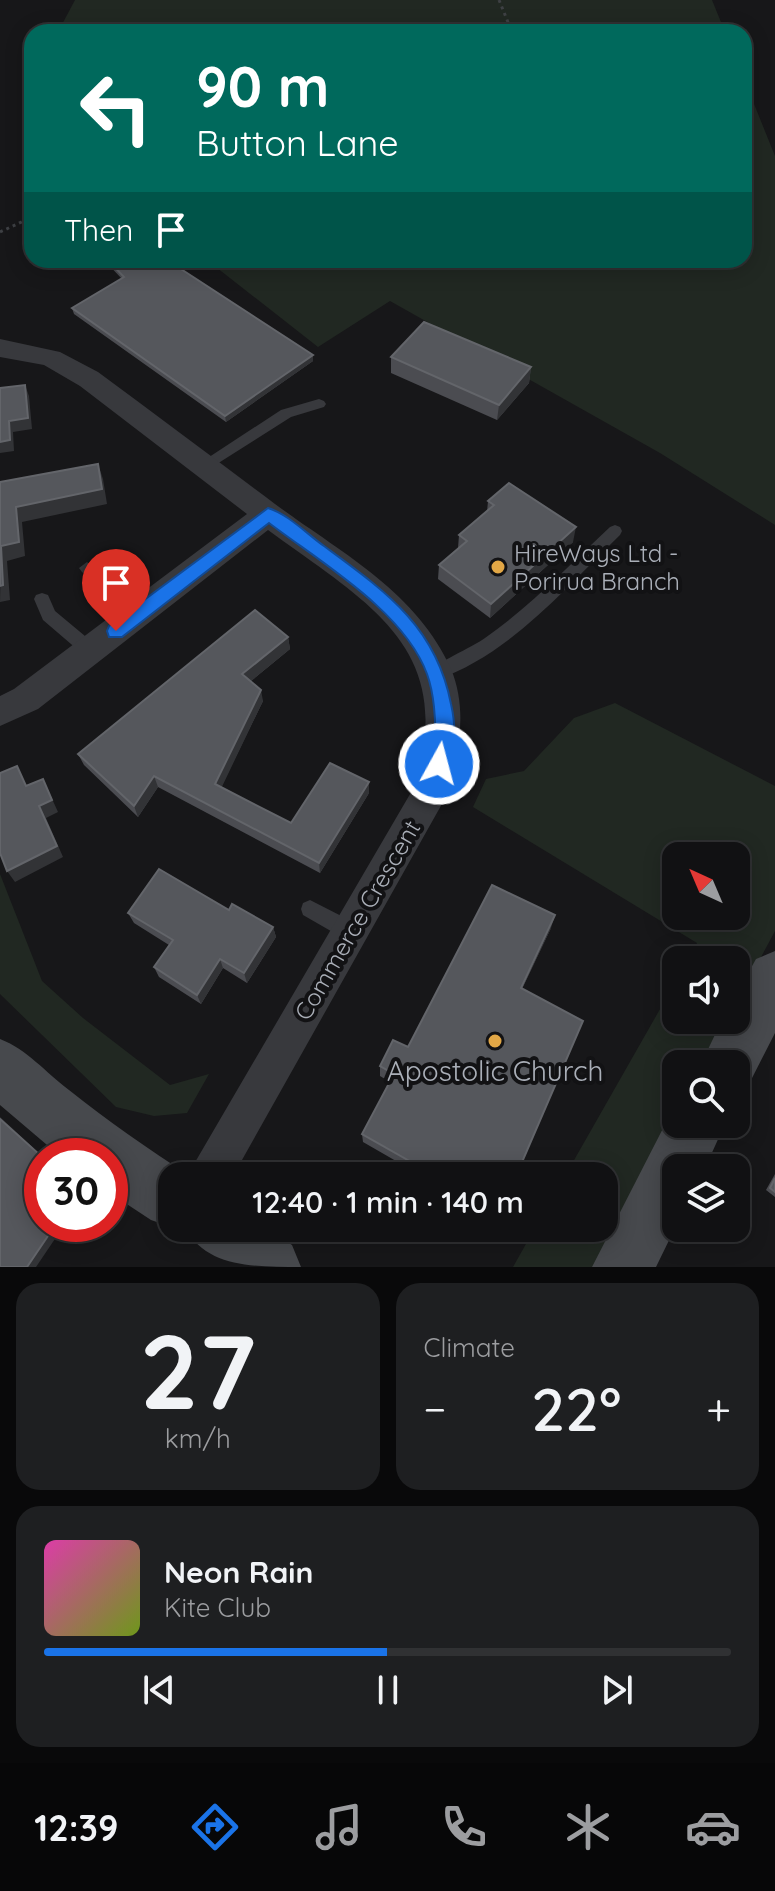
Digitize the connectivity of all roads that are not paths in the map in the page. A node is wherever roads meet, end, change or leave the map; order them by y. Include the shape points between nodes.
1 (0, 348) edge
2 (319, 404) dead end
3 (204, 465) junction
4 (268, 514) junction
5 (615, 531) dead end
6 (87, 568) dead end
7 (42, 599) dead end
8 (141, 612) junction
9 (91, 651) junction
10 (436, 673) junction
11 (0, 712) edge
12 (310, 909) dead end
13 (350, 931) junction
14 (775, 978) edge
15 (736, 1050) edge
16 (0, 1067) edge
17 (84, 1138) edge
18 (689, 1138) edge
19 (217, 1162) edge
20 (128, 1170) edge
21 (158, 1190) edge
22 (235, 1242) edge
23 (270, 1267) edge
24 (623, 1267) edge

1 - 3 street, Commerce Crescent via 68,365
2 - 3 lane via 286,413
3 - 4 street, Commerce Crescent
4 - 8 street
4 - 10 street, Commerce Crescent via 394,612
5 - 10 lane via 511,628
6 - 8 lane
7 - 9 lane via 49,615
8 - 9 street
9 - 11 street
10 - 13 street, Commerce Crescent via 444,714 439,764 412,829
12 - 13 lane
13 - 19 street, Commerce Crescent
14 - 15 main road
16 - 17 main road
18 - 24 main road
20 - 21 main road
22 - 23 main road

